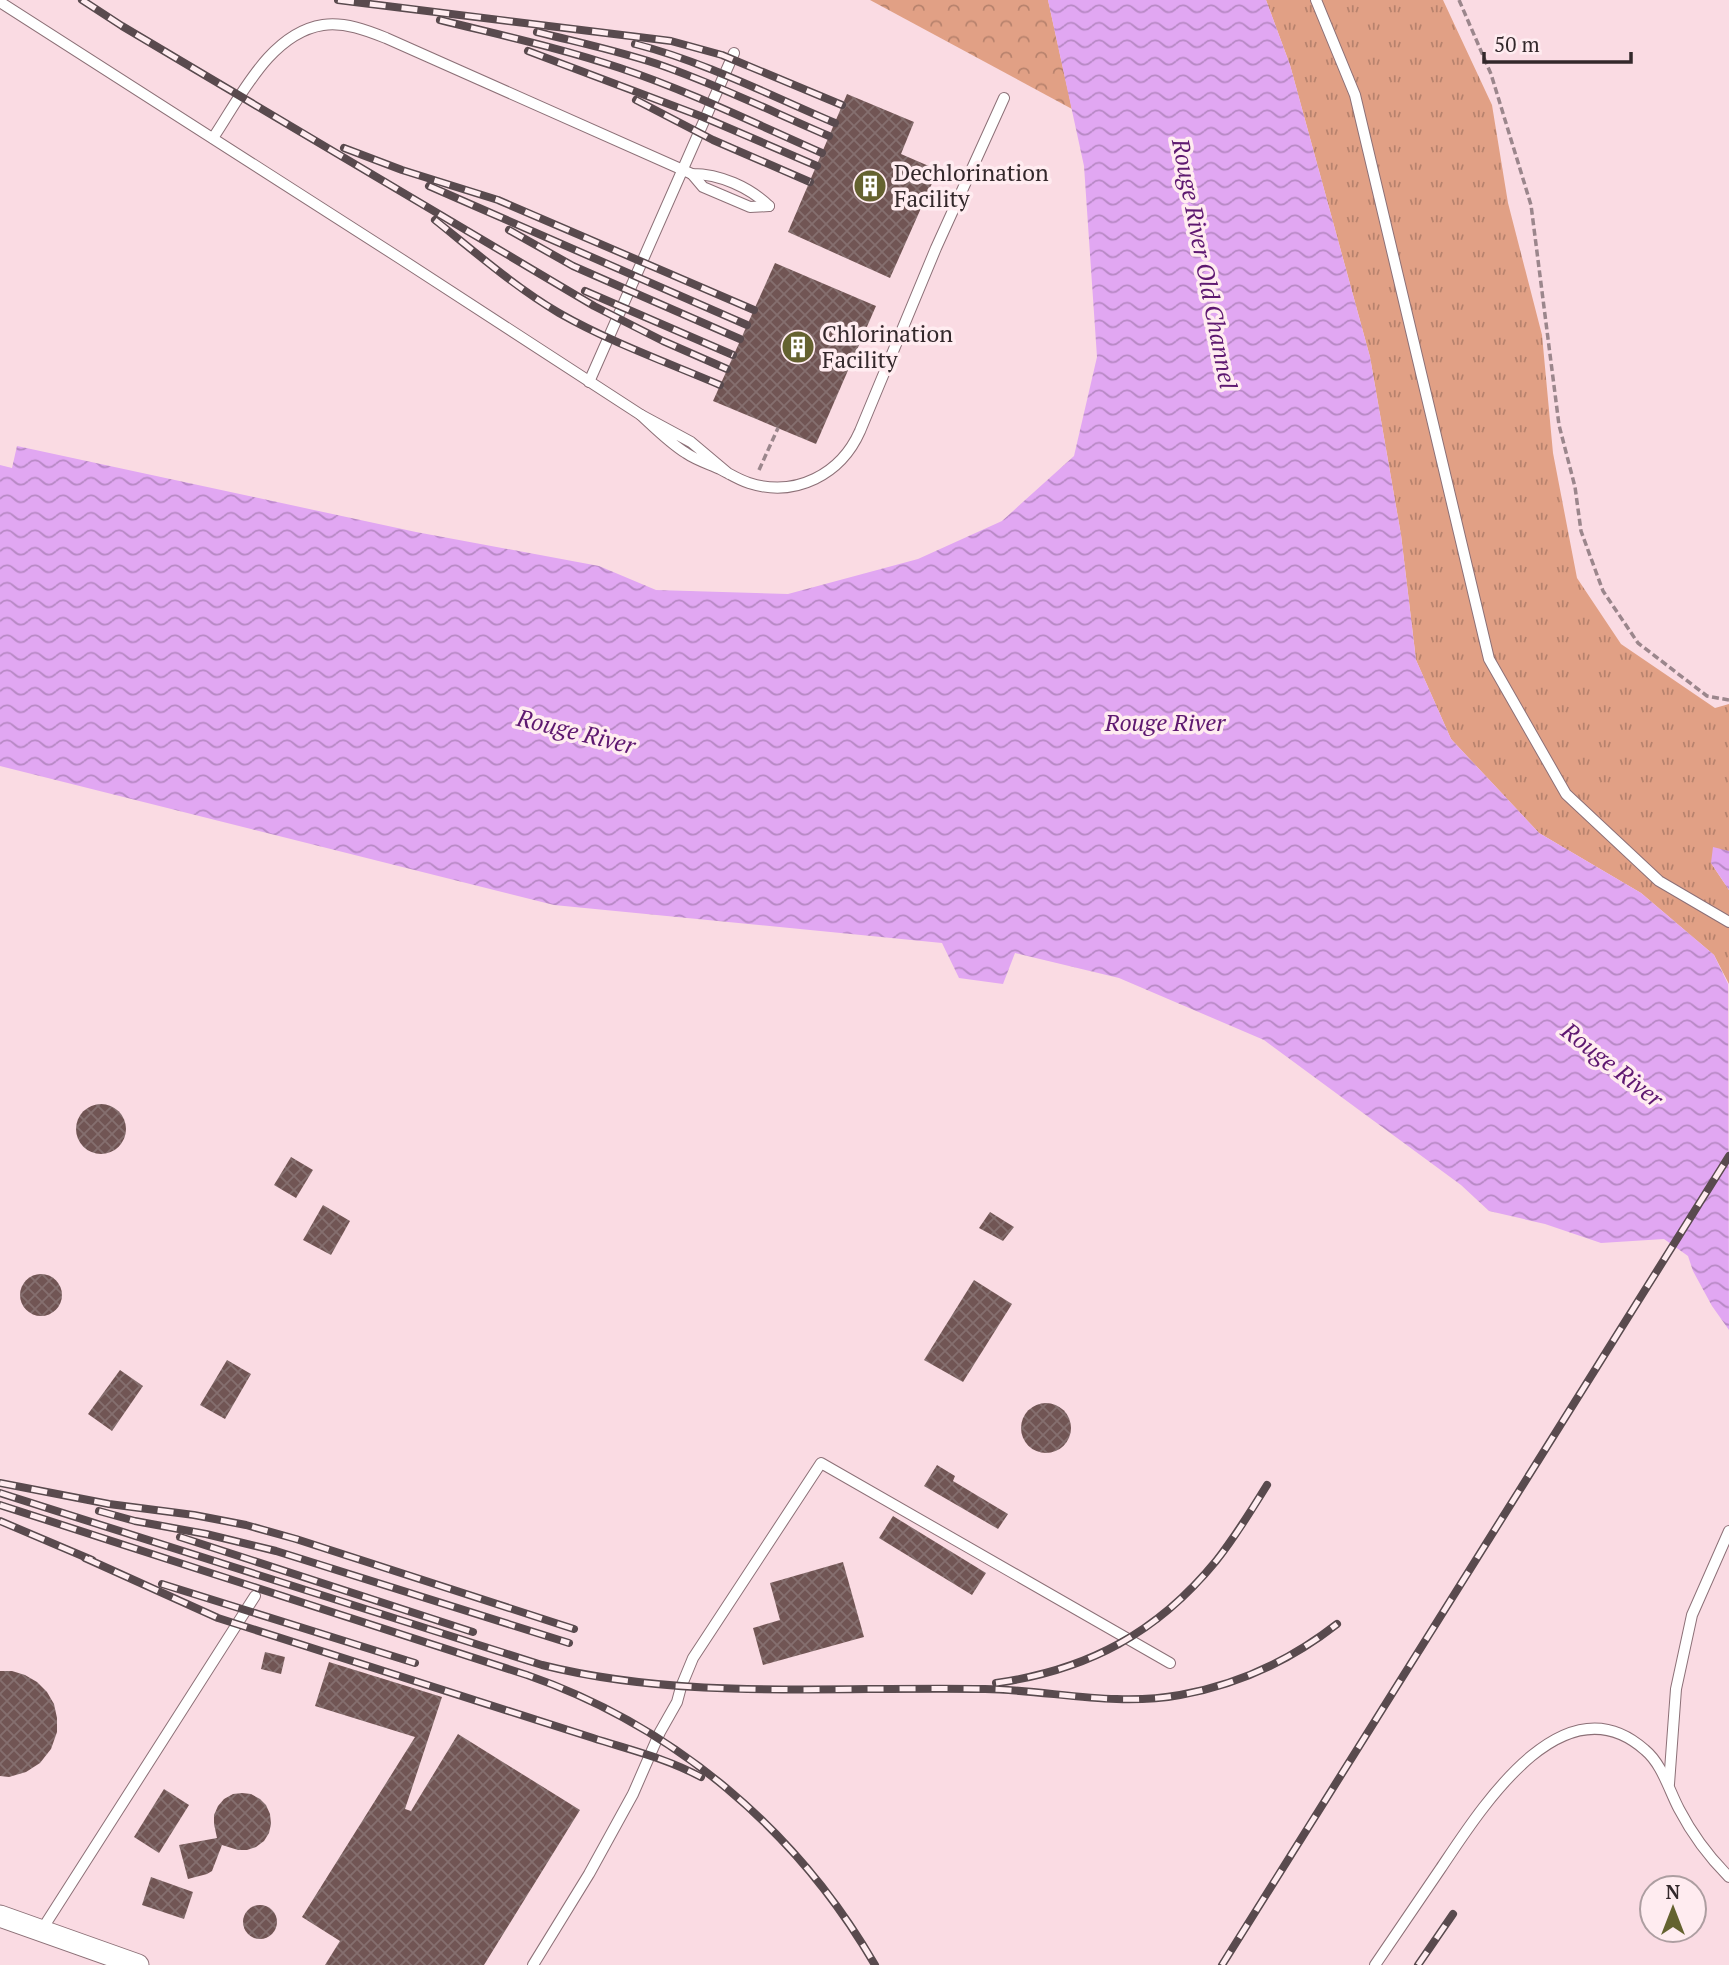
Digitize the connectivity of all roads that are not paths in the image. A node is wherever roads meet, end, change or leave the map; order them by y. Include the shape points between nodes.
1 (1316, 0) edge
2 (0, 2) edge
3 (734, 53) dead end
4 (1004, 98) dead end
5 (213, 138) junction
6 (687, 172) junction
7 (589, 382) junction
8 (1729, 922) edge
9 (1729, 1531) edge
10 (255, 1596) dead end
11 (1170, 1663) dead end
12 (1669, 1784) junction
13 (1729, 1877) edge
14 (0, 1916) edge
15 (41, 1931) junction
16 (138, 1965) edge
17 (533, 1965) edge
18 (1376, 1965) edge

1 - 8 lane via 1355,95 1489,659 1566,794 1659,881
2 - 5 lane
3 - 6 lane
4 - 7 lane via 855,443 832,469 788,488 752,484 729,474 691,442
5 - 6 lane via 274,51 305,30 346,26 386,38
5 - 7 lane
6 - 6 lane via 703,187 750,207 769,206 756,194 731,183
6 - 7 lane
9 - 12 lane via 1692,1615 1676,1689
10 - 15 lane
11 - 17 lane via 821,1463 693,1658 633,1794
12 - 13 lane via 1693,1833
12 - 18 lane via 1646,1751 1619,1732 1594,1728 1569,1733 1546,1745 1488,1800
14 - 15 street
15 - 16 street

